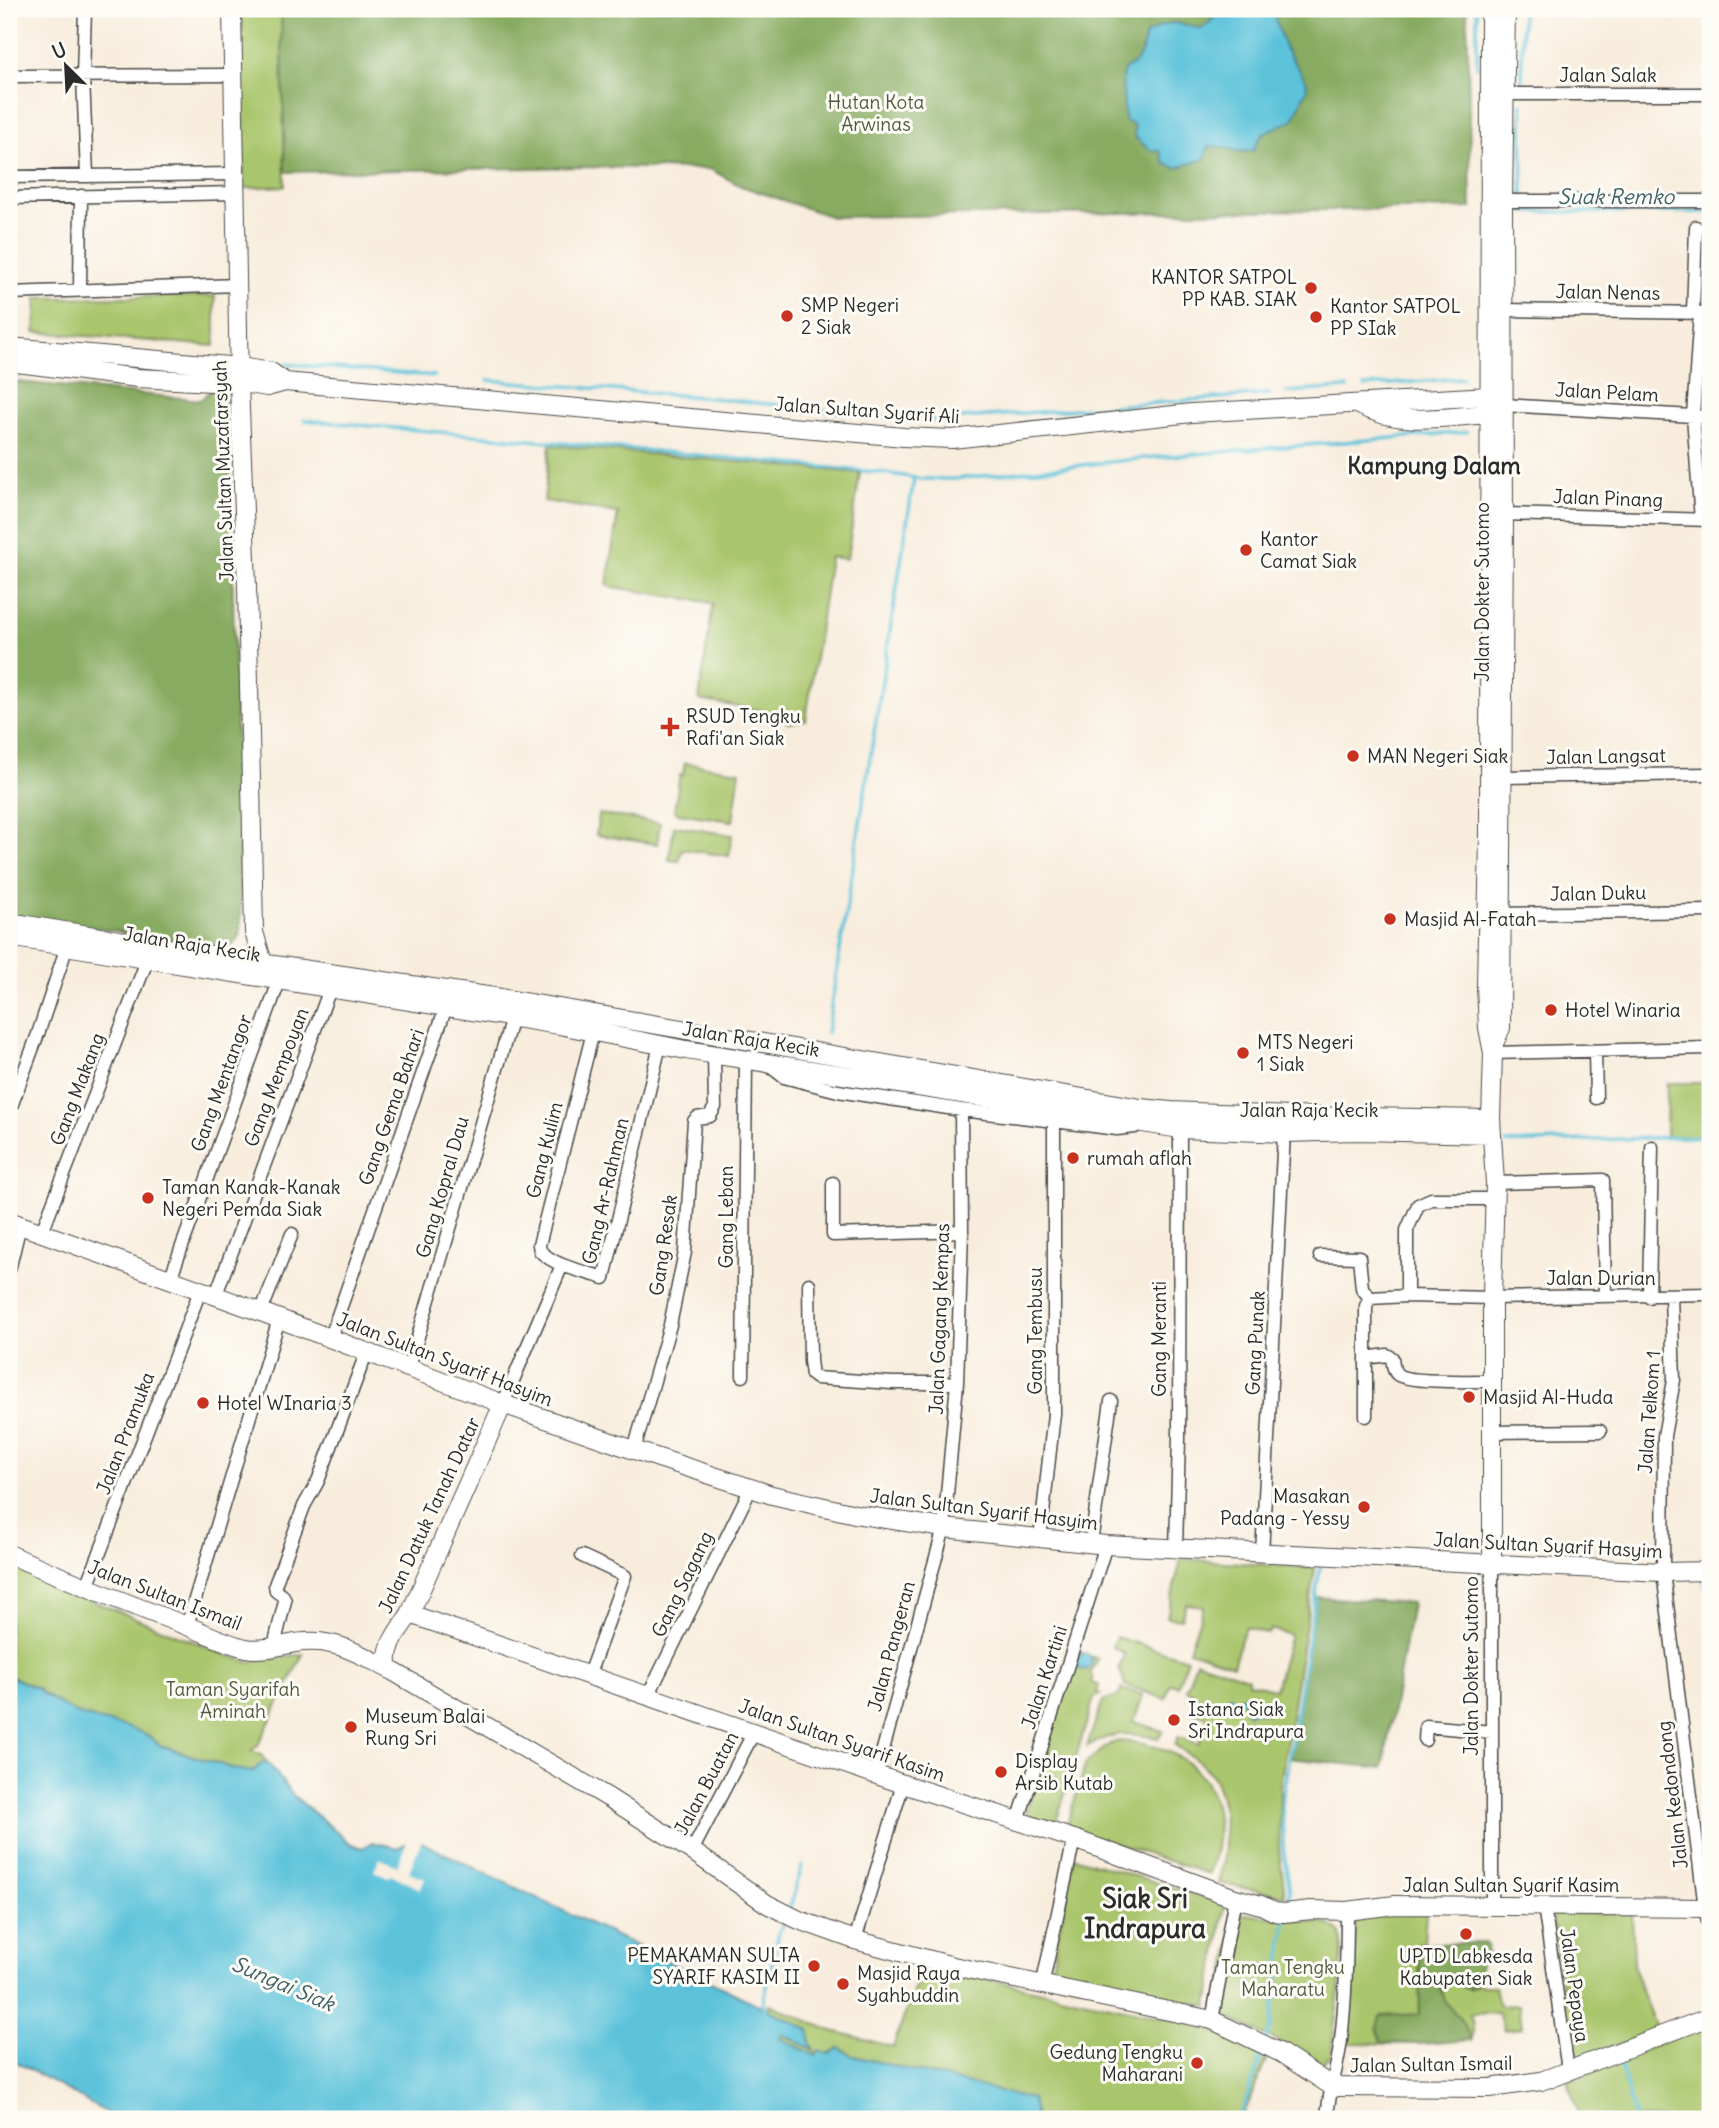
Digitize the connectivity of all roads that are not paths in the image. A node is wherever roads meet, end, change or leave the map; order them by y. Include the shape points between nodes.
1 (85, 9) edge
2 (232, 9) edge
3 (1490, 9) edge
4 (1506, 9) edge
5 (1498, 53) junction
6 (234, 75) junction
7 (9, 76) edge
8 (83, 77) junction
9 (1505, 94) junction
10 (1710, 94) edge
11 (235, 174) junction
12 (87, 175) junction
13 (9, 177) edge
14 (236, 193) junction
15 (81, 196) junction
16 (9, 198) edge
17 (1710, 201) edge
18 (1516, 202) junction
19 (1696, 227) dead end
20 (238, 285) junction
21 (80, 290) junction
22 (9, 293) edge
23 (1505, 310) junction
24 (1701, 313) edge
25 (9, 347) edge
26 (9, 362) edge
27 (239, 375) junction
28 (1494, 405) junction
29 (1693, 416) junction
30 (1710, 417) edge
31 (1504, 514) junction
32 (1706, 520) edge
33 (1710, 774) edge
34 (1502, 777) junction
35 (1710, 911) edge
36 (1493, 914) junction
37 (9, 922) edge
38 (254, 932) junction
39 (9, 937) edge
40 (67, 946) junction
41 (118, 947) junction
42 (148, 958) junction
43 (234, 959) junction
44 (263, 963) junction
45 (280, 979) junction
46 (330, 989) junction
47 (446, 1007) junction
48 (512, 1018) junction
49 (593, 1032) junction
50 (660, 1045) junction
51 (1710, 1048) edge
52 (1492, 1050) junction
53 (1595, 1051) junction
54 (714, 1054) junction
55 (746, 1059) junction
56 (765, 1062) junction
57 (1596, 1098) dead end
58 (961, 1110) junction
59 (9, 1112) edge
60 (1140, 1115) junction
61 (1054, 1121) junction
62 (1357, 1125) junction
63 (1491, 1126) junction
64 (1180, 1129) junction
65 (1284, 1133) junction
66 (1652, 1147) dead end
67 (833, 1183) dead end
68 (1495, 1191) junction
69 (14, 1223) edge
70 (962, 1231) junction
71 (41, 1234) junction
72 (292, 1234) dead end
73 (1320, 1256) dead end
74 (562, 1265) junction
75 (9, 1270) edge
76 (170, 1279) junction
77 (809, 1284) dead end
78 (207, 1294) junction
79 (1710, 1294) edge
80 (1407, 1296) junction
81 (1605, 1296) junction
82 (1671, 1296) junction
83 (1649, 1297) junction
84 (1370, 1298) junction
85 (1492, 1298) junction
86 (261, 1312) junction
87 (279, 1319) junction
88 (330, 1338) junction
89 (367, 1351) junction
90 (1366, 1358) junction
91 (409, 1367) junction
92 (743, 1376) dead end
93 (1492, 1381) junction
94 (957, 1383) junction
95 (1111, 1401) dead end
96 (503, 1404) junction
97 (1366, 1416) dead end
98 (1600, 1431) dead end
99 (1491, 1432) junction
100 (634, 1450) junction
101 (751, 1488) junction
102 (944, 1528) junction
103 (1040, 1540) junction
104 (1099, 1544) junction
105 (1176, 1549) junction
106 (9, 1554) edge
107 (1262, 1554) junction
108 (582, 1556) dead end
109 (1492, 1562) junction
110 (1710, 1571) edge
111 (1663, 1572) junction
112 (86, 1589) junction
113 (410, 1614) junction
114 (187, 1626) junction
115 (391, 1643) junction
116 (274, 1646) junction
117 (357, 1653) junction
118 (389, 1669) junction
119 (589, 1674) junction
120 (648, 1696) junction
121 (754, 1732) junction
122 (1492, 1732) junction
123 (1425, 1740) dead end
124 (876, 1775) junction
125 (903, 1784) junction
126 (1018, 1821) junction
127 (1074, 1839) junction
128 (692, 1851) junction
129 (1235, 1899) junction
130 (1492, 1906) junction
131 (1544, 1906) junction
132 (1707, 1908) edge
133 (1347, 1911) junction
134 (1710, 1930) edge
135 (855, 1940) junction
136 (1042, 1986) junction
137 (1710, 2017) edge
138 (1212, 2020) junction
139 (1568, 2070) junction
140 (1334, 2087) junction
141 (1327, 2119) edge

1 - 8 street
2 - 6 street, Jalan Sultan Muzafarsyah
3 - 5 street, Jalan Dokter Sutomo
4 - 5 street, Jalan Dokter Sutomo
5 - 9 street, Jalan Dokter Sutomo
5 - 28 street, Jalan Dokter Sutomo
6 - 8 street
6 - 11 street, Jalan Sultan Muzafarsyah
7 - 8 street
8 - 12 street
9 - 10 street, Jalan Salak
9 - 18 street, Jalan Dokter Sutomo
11 - 12 street
11 - 14 street, Jalan Sultan Muzafarsyah
12 - 13 street
14 - 15 street
14 - 20 street, Jalan Sultan Muzafarsyah
15 - 16 street
15 - 21 street
17 - 18 street
18 - 23 street, Jalan Dokter Sutomo
19 - 24 street
20 - 21 street
20 - 27 street, Jalan Sultan Muzafarsyah
21 - 22 street
23 - 24 street, Jalan Nenas
23 - 28 street, Jalan Dokter Sutomo
24 - 29 street
25 - 27 street, Jalan Sultan Syarif Ali
26 - 27 street, Jalan Sultan Syarif Ali via 138,378
27 - 28 street, Jalan Sultan Syarif Ali via 271,372 285,382 952,439 1192,413 1354,402 1371,412 1418,419
27 - 38 street, Jalan Sultan Muzafarsyah
28 - 29 street, Jalan Pelam
28 - 31 street, Jalan Dokter Sutomo
28 - 36 street, Jalan Dokter Sutomo via 1489,836
29 - 30 street, Jalan Pelam
29 - 32 street
31 - 32 street, Jalan Pinang
31 - 34 street, Jalan Dokter Sutomo
33 - 34 street, Jalan Langsat
34 - 36 street, Jalan Dokter Sutomo
35 - 36 street, Jalan Duku
36 - 52 street, Jalan Dokter Sutomo via 1501,1028
37 - 41 street, Jalan Raja Kecik
38 - 43 street
38 - 44 street, Jalan Sultan Muzafarsyah
39 - 40 street, Jalan Raja Kecik
40 - 41 street, Jalan Raja Kecik
40 - 59 street
41 - 42 street, Jalan Raja Kecik
41 - 43 street, Jalan Raja Kecik
42 - 45 street, Jalan Raja Kecik
42 - 71 street, Gang Makang
43 - 44 street, Jalan Raja Kecik
44 - 60 street, Jalan Raja Kecik via 501,998
45 - 46 street, Jalan Raja Kecik
45 - 76 street, Gang Mentangor
46 - 47 street, Jalan Raja Kecik
46 - 78 street, Gang Mempoyan
47 - 48 street, Jalan Raja Kecik
47 - 88 street, Gang Gema Bahari
48 - 49 street, Jalan Raja Kecik
48 - 91 street, Gang Kopral Dau
49 - 50 street, Jalan Raja Kecik
49 - 74 street, Gang Kulim via 539,1245 545,1257
50 - 54 street, Jalan Raja Kecik
50 - 74 street, Gang Ar-Rahman via 604,1278
51 - 53 street
52 - 53 street
52 - 63 street, Jalan Dokter Sutomo
53 - 57 street
54 - 55 street, Jalan Raja Kecik
54 - 100 street, Gang Resak via 715,1107 710,1116 694,1121 685,1252 670,1325
55 - 56 street, Jalan Raja Kecik
55 - 92 street, Gang Leban
56 - 58 street via 793,1081
56 - 60 street, Jalan Raja Kecik
58 - 61 street
58 - 70 street, Jalan Gagang Kempas
60 - 61 street via 1135,1126 1117,1129
60 - 62 street, Jalan Raja Kecik via 1171,1111
60 - 64 street, Jalan Raja Kecik
61 - 103 street, Gang Tembusu via 1054,1413
62 - 63 street, Jalan Raja Kecik
62 - 65 street, Jalan Raja Kecik
63 - 68 street, Jalan Dokter Sutomo
64 - 65 street, Jalan Raja Kecik
64 - 105 street, Gang Meranti
65 - 107 street, Gang Punak
66 - 83 street
67 - 70 street via 833,1235
68 - 80 street via 1431,1199 1418,1205 1408,1230
68 - 81 street via 1604,1181
68 - 85 street, Jalan Dokter Sutomo
69 - 71 street, Jalan Sultan Syarif Hasyim
69 - 75 street
70 - 94 street, Jalan Gagang Kempas
71 - 76 street, Jalan Sultan Syarif Hasyim
72 - 86 street
73 - 84 street via 1359,1257 1362,1288
74 - 96 street, Gang Ar-Rahman
76 - 78 street, Jalan Sultan Syarif Hasyim
77 - 94 street via 810,1369 816,1378
78 - 86 street, Jalan Sultan Syarif Hasyim
78 - 112 street, Jalan Pramuka
79 - 82 street, Jalan Durian
80 - 84 street, Jalan Durian
80 - 85 street, Jalan Durian
81 - 83 street, Jalan Durian
81 - 85 street, Jalan Durian
82 - 83 street, Jalan Durian
82 - 111 street, Jalan Telkom 1 via 1674,1371 1664,1436
84 - 90 street
85 - 93 street, Jalan Dokter Sutomo
86 - 87 street, Jalan Sultan Syarif Hasyim
87 - 88 street, Jalan Sultan Syarif Hasyim
87 - 114 street
88 - 89 street, Jalan Sultan Syarif Hasyim
89 - 91 street, Jalan Sultan Syarif Hasyim
89 - 116 street via 275,1585 285,1601
90 - 93 street via 1387,1355 1399,1377 1413,1380
90 - 97 street
91 - 96 street, Jalan Sultan Syarif Hasyim
93 - 99 street, Jalan Dokter Sutomo
94 - 102 street, Jalan Gagang Kempas
95 - 104 street, Jalan Kartini
96 - 100 street, Jalan Sultan Syarif Hasyim
96 - 113 street, Jalan Datuk Tanah Datar
98 - 99 street
99 - 109 street, Jalan Dokter Sutomo
100 - 101 street, Jalan Sultan Syarif Hasyim
101 - 102 street, Jalan Sultan Syarif Hasyim via 855,1514
101 - 120 street, Gang Sagang
102 - 103 street, Jalan Sultan Syarif Hasyim
102 - 124 street, Jalan Pangeran
103 - 104 street, Jalan Sultan Syarif Hasyim
104 - 105 street, Jalan Sultan Syarif Hasyim
104 - 126 street, Jalan Kartini
105 - 107 street, Jalan Sultan Syarif Hasyim
106 - 112 street, Jalan Sultan Ismail
107 - 109 street, Jalan Sultan Syarif Hasyim
108 - 119 street via 625,1576
109 - 111 street, Jalan Sultan Syarif Hasyim
109 - 122 street, Jalan Dokter Sutomo
110 - 111 street, Jalan Sultan Syarif Hasyim
111 - 132 street, Jalan Kedondong
112 - 114 street, Jalan Sultan Ismail
113 - 115 street, Jalan Datuk Tanah Datar
113 - 119 street, Jalan Sultan Syarif Kasim
114 - 116 street, Jalan Sultan Ismail via 251,1649
115 - 117 street
115 - 118 street
116 - 117 street, Jalan Sultan Ismail via 320,1641
117 - 118 street, Jalan Sultan Ismail
118 - 128 street, Jalan Sultan Ismail
119 - 120 street, Jalan Sultan Syarif Kasim
120 - 121 street, Jalan Sultan Syarif Kasim
121 - 124 street, Jalan Sultan Syarif Kasim
121 - 128 street, Jalan Buatan
122 - 123 street via 1426,1726
122 - 130 street, Jalan Dokter Sutomo
124 - 125 street, Jalan Sultan Syarif Kasim
125 - 126 street, Jalan Sultan Syarif Kasim
125 - 135 street
126 - 127 street, Jalan Sultan Syarif Kasim
127 - 129 street, Jalan Sultan Syarif Kasim
127 - 136 street
128 - 135 street, Jalan Sultan Ismail via 766,1904
129 - 133 street, Jalan Sultan Syarif Kasim via 1275,1912
129 - 138 street
130 - 131 street, Jalan Sultan Syarif Kasim
130 - 133 street, Jalan Sultan Syarif Kasim via 1395,1905
131 - 132 street, Jalan Sultan Syarif Kasim
131 - 139 street, Jalan Pepaya
132 - 134 street, Jalan Kedondong
133 - 140 street via 1348,1976
135 - 136 street, Jalan Sultan Ismail
136 - 138 street, Jalan Sultan Ismail
137 - 139 street, Jalan Sultan Ismail
138 - 140 street, Jalan Sultan Ismail via 1281,2053
139 - 140 street, Jalan Sultan Ismail via 1541,2081 1490,2088
140 - 141 street

